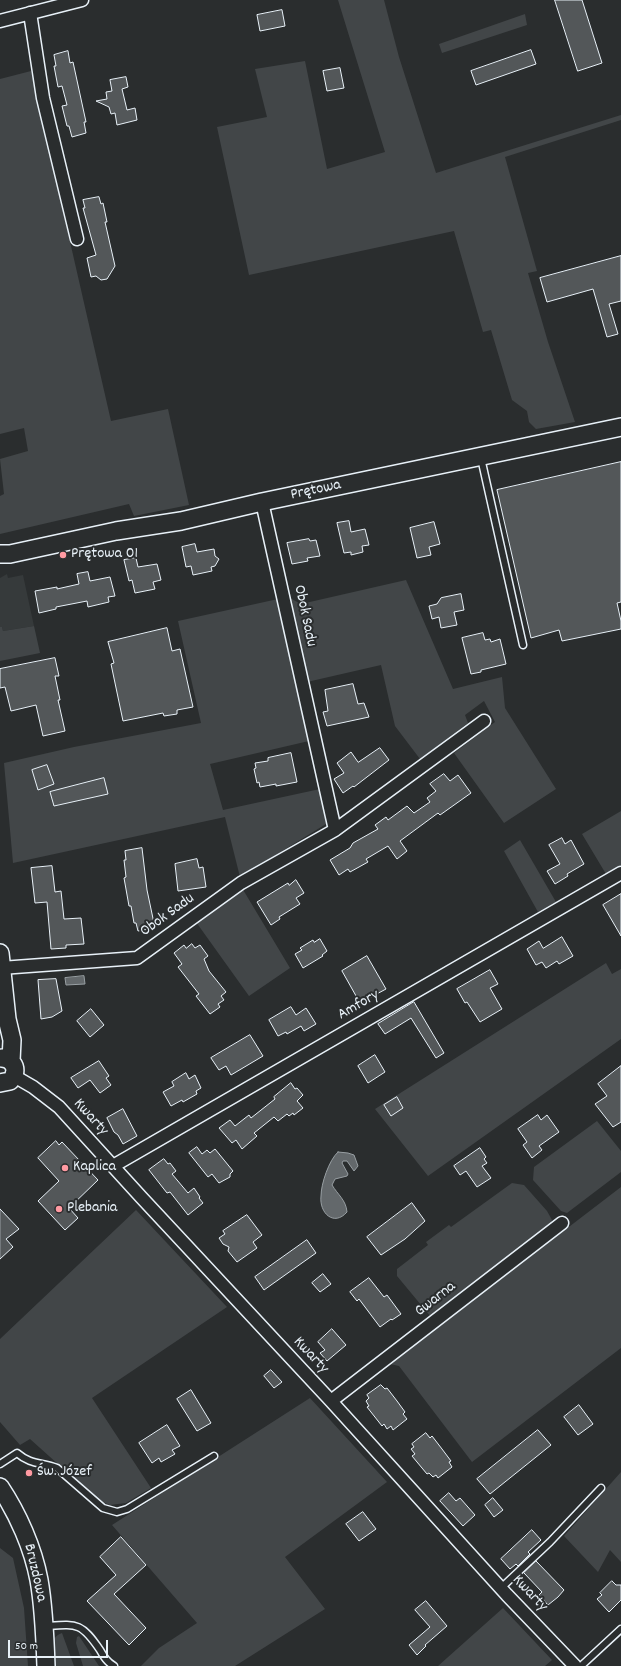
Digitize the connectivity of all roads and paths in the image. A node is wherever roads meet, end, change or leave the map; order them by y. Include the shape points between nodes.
1 (82, 0) edge
2 (30, 13) junction
3 (0, 21) edge
4 (77, 239) dead end
5 (621, 427) edge
6 (480, 456) junction
7 (262, 502) junction
8 (3, 556) edge
9 (523, 645) dead end
10 (484, 721) dead end
11 (335, 830) junction
12 (621, 873) edge
13 (1, 960) edge
14 (4, 1072) edge
15 (113, 1166) junction
16 (562, 1223) dead end
17 (331, 1401) junction
18 (214, 1456) dead end
19 (0, 1464) edge
20 (0, 1487) edge
21 (601, 1488) dead end
22 (501, 1588) junction
23 (44, 1626) junction
24 (621, 1629) edge
25 (46, 1666) edge
26 (114, 1666) edge
27 (575, 1666) edge
28 (581, 1666) edge

1 - 2 street
2 - 3 street
2 - 4 street via 43,98
5 - 6 street, Prętowa
6 - 7 street, Prętowa
6 - 9 lane
7 - 8 street, Prętowa via 181,521 116,531
7 - 11 street, Obok Sadu
10 - 11 street, Obok Sadu
11 - 13 street, Obok Sadu via 241,883 137,958
12 - 15 street, Amfory
13 - 14 street via 7,1019 12,1040
14 - 15 street, Kwarty via 33,1087 59,1107
15 - 17 street, Kwarty
16 - 17 street, Gwarna
17 - 22 street, Kwarty
18 - 19 lane via 134,1505 117,1512 103,1508 57,1468 33,1463 17,1453
20 - 23 street, Bruzdowa via 14,1510 34,1562 39,1580
21 - 22 lane via 550,1542
22 - 27 street, Kwarty
23 - 25 street, Bruzdowa
23 - 26 lane via 69,1624 81,1628 89,1634 108,1663
24 - 28 lane

